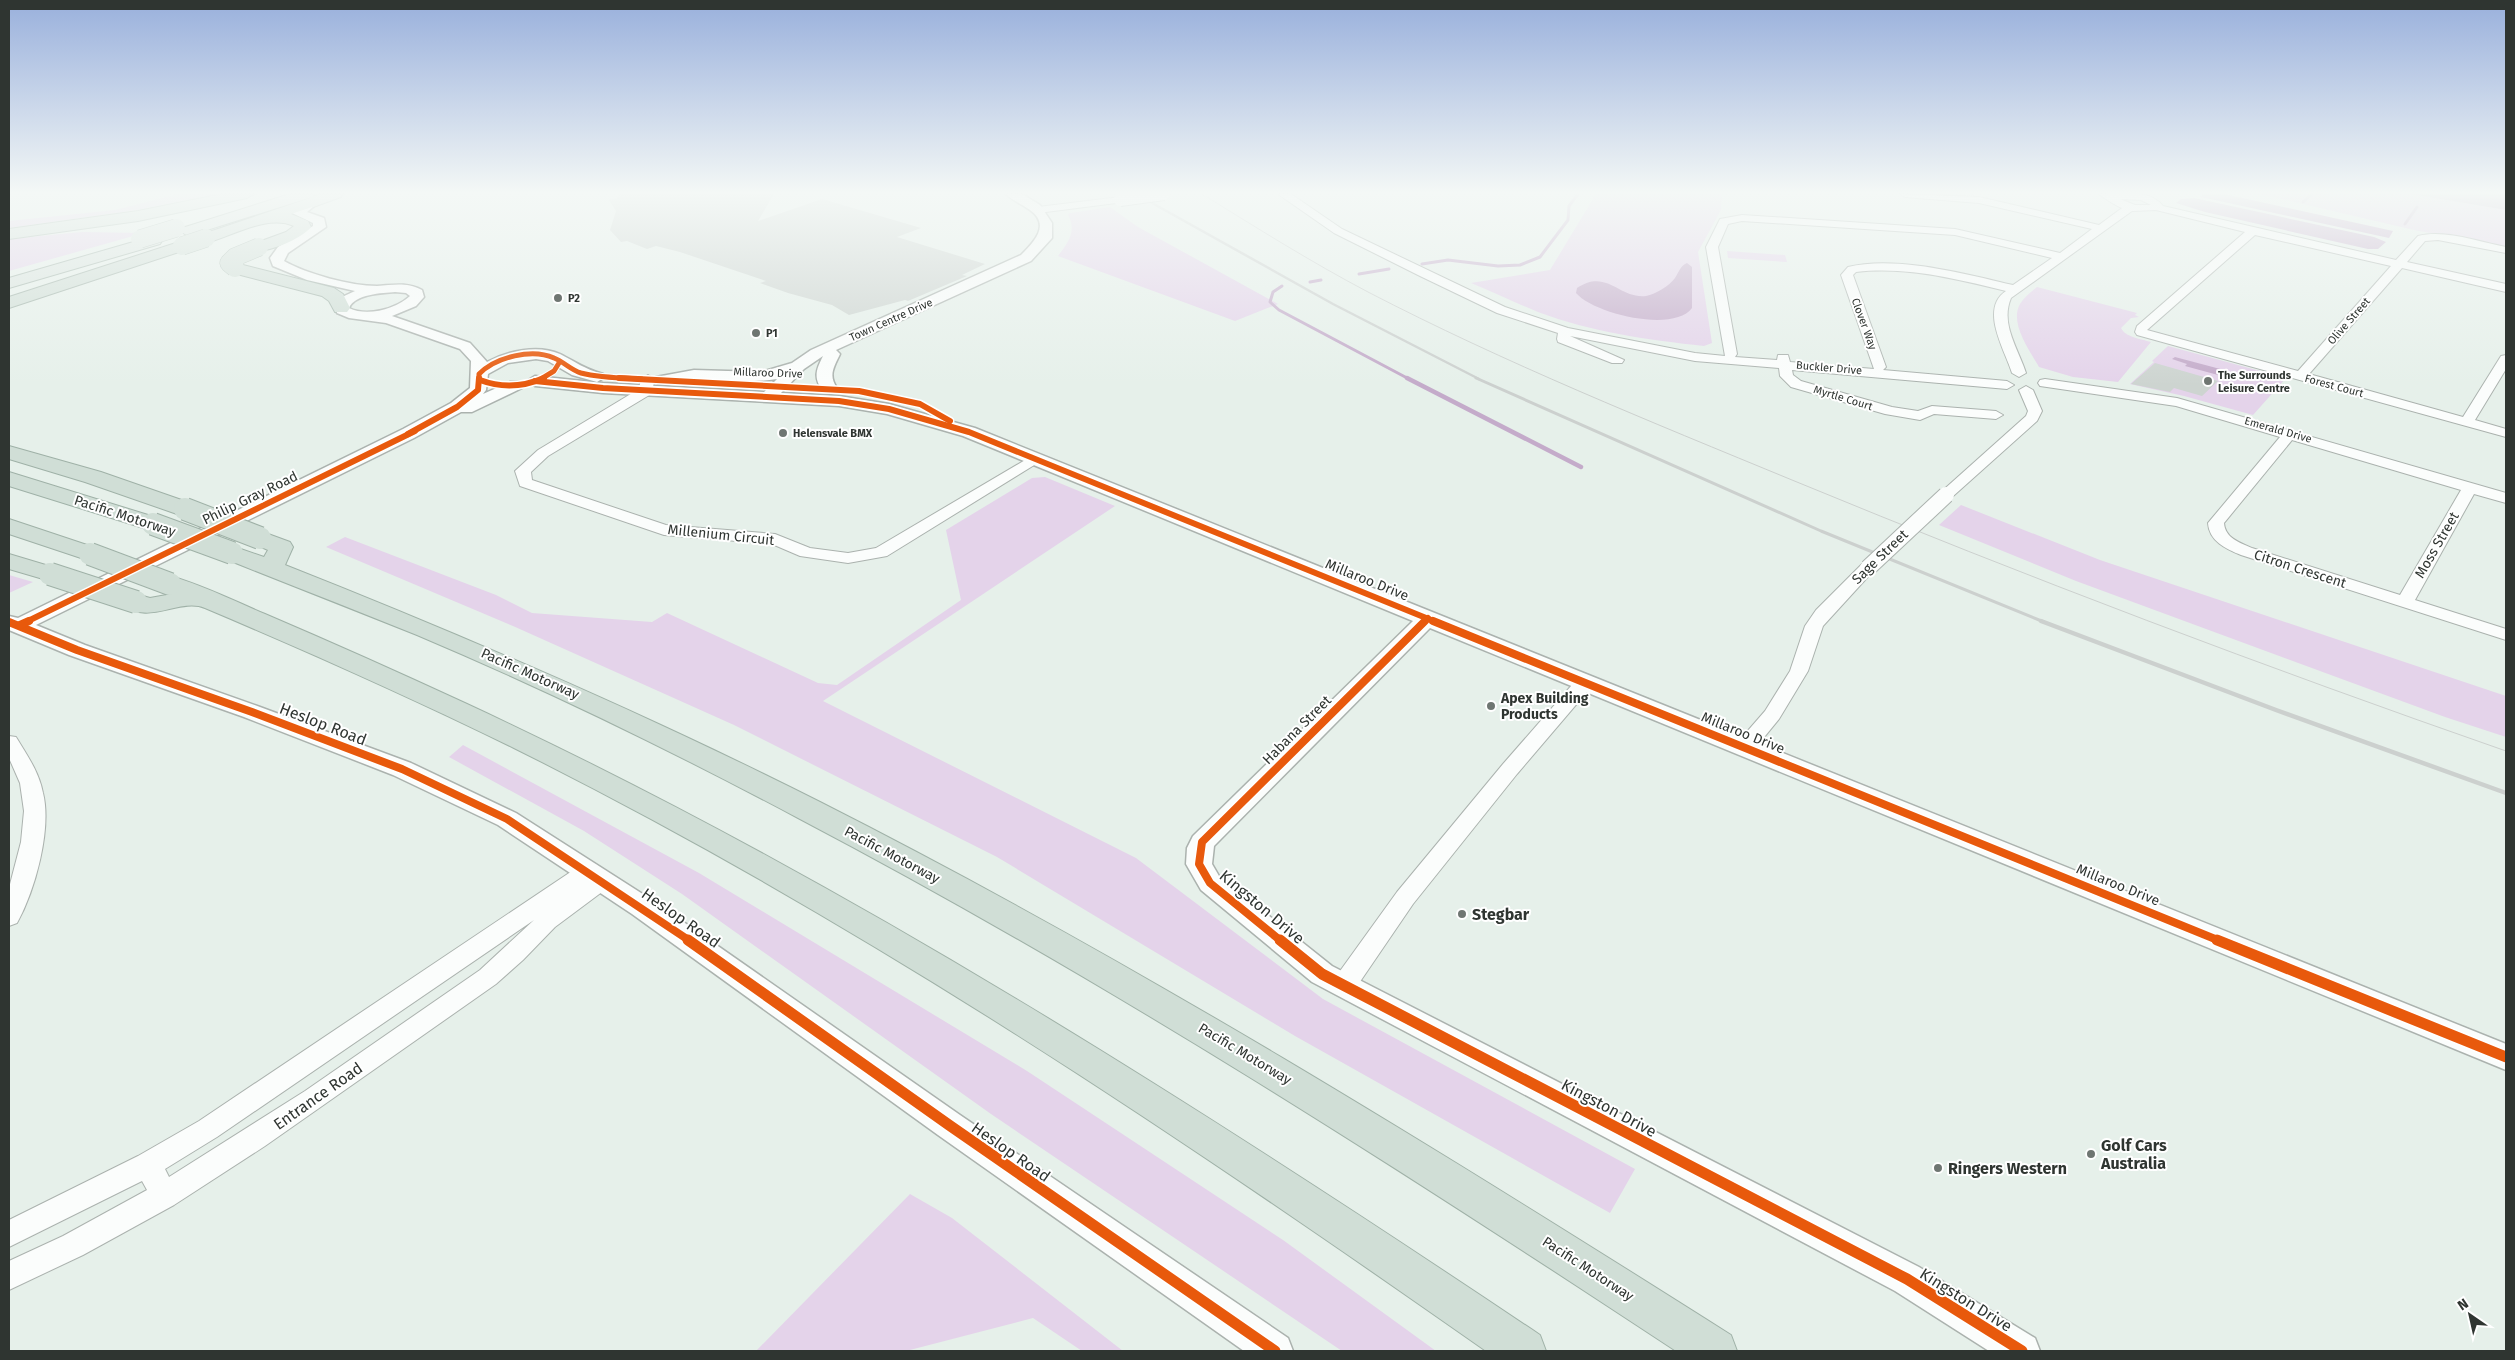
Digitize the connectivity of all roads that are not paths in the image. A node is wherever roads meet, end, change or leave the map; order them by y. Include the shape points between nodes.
1 (76, 257) edge
2 (87, 257) edge
3 (139, 257) edge
4 (233, 257) edge
5 (235, 257) edge
6 (277, 257) edge
7 (1027, 257) edge
8 (1039, 257) edge
9 (1391, 257) edge
10 (1714, 257) edge
11 (2058, 257) edge
12 (2223, 257) edge
13 (2369, 257) edge
14 (2405, 257) edge
15 (237, 259) junction
16 (2398, 264) junction
17 (291, 270) junction
18 (104, 272) junction
19 (9, 276) edge
20 (9, 283) edge
21 (2506, 288) edge
22 (2014, 289) junction
23 (378, 290) junction
24 (416, 299) junction
25 (9, 303) edge
26 (341, 308) junction
27 (9, 309) edge
28 (359, 315) junction
29 (910, 320) junction
30 (868, 330) junction
31 (1565, 331) junction
32 (1651, 349) junction
33 (529, 354) junction
34 (832, 354) junction
35 (1730, 354) junction
36 (2506, 358) edge
37 (1617, 360) dead end
38 (1784, 362) junction
39 (559, 363) junction
40 (798, 366) junction
41 (1879, 367) junction
42 (2019, 373) junction
43 (480, 376) junction
44 (2300, 377) junction
45 (2005, 380) junction
46 (535, 381) junction
47 (652, 383) junction
48 (2045, 383) junction
49 (516, 386) junction
50 (800, 386) junction
51 (829, 388) junction
52 (2026, 390) junction
53 (784, 392) junction
54 (1996, 414) dead end
55 (2467, 422) junction
56 (970, 432) junction
57 (2506, 433) edge
58 (408, 434) junction
59 (2290, 434) junction
60 (9, 452) edge
61 (1037, 460) junction
62 (9, 480) edge
63 (2470, 487) junction
64 (2506, 498) edge
65 (9, 526) edge
66 (255, 553) junction
67 (9, 560) edge
68 (200, 596) junction
69 (2404, 603) junction
70 (1428, 618) junction
71 (14, 623) edge
72 (2506, 635) edge
73 (1585, 682) junction
74 (9, 742) edge
75 (1745, 747) junction
76 (1198, 867) joint
77 (596, 875) junction
78 (9, 917) edge
79 (1344, 985) junction
80 (2506, 1057) edge
81 (148, 1165) junction
82 (164, 1196) junction
83 (9, 1234) edge
84 (9, 1276) edge
85 (1276, 1351) edge
86 (1524, 1351) edge
87 (1715, 1351) edge
88 (2022, 1351) edge

1 - 19 highway
2 - 20 highway
3 - 18 highway
4 - 15 highway
5 - 15 highway, bridge via 229,263
6 - 17 street via 278,262
7 - 30 street, Town Centre Drive
8 - 29 street, Town Centre Drive via 1018,271
9 - 31 street, Buckler Drive via 1501,310
10 - 35 street
11 - 22 street
12 - 44 street, Forest Court via 2141,332 2163,333
13 - 16 street
14 - 16 street, Olive Street
15 - 17 highway
15 - 26 highway via 328,292 337,298
16 - 21 street
16 - 44 street, Olive Street
17 - 23 street
18 - 25 highway
18 - 27 highway
22 - 41 street, Clover Way via 1937,271 1852,269 1847,275
22 - 42 street via 2002,303 1999,315
23 - 24 street via 411,290 417,294
23 - 26 street via 354,297 344,302
24 - 28 street via 393,311
24 - 33 street via 416,312 427,320 471,334 496,352
26 - 28 street via 346,313
28 - 43 street via 391,320 465,346 479,360
29 - 30 street
29 - 34 street, Town Centre Drive
30 - 40 street, Town Centre Drive via 817,352
31 - 32 street, Buckler Drive
31 - 37 street via 1562,339
32 - 35 street, Buckler Drive
32 - 38 street, Buckler Drive via 1695,357
33 - 39 street, Millaroo Drive via 553,357
33 - 43 street via 504,359
34 - 50 street, Town Centre Drive via 821,361
34 - 51 street via 822,375
35 - 38 street, Buckler Drive
36 - 55 street
38 - 41 street, Buckler Drive
38 - 45 street, Buckler Drive
38 - 54 street, Myrtle Court via 1790,380 1874,408 1920,416 1932,410
39 - 46 street via 549,376
39 - 47 street, Millaroo Drive via 598,377
40 - 47 street via 783,373 760,377 682,376
40 - 53 street, Town Centre Drive
41 - 45 street, Buckler Drive
42 - 45 street
42 - 48 street via 2032,375
43 - 49 street via 488,384
43 - 58 street, Philip Gray Road via 478,390
44 - 55 street, Forest Court
45 - 52 street
46 - 47 street, Millaroo Drive
46 - 49 street
47 - 53 street, Millaroo Drive
47 - 53 street, Millaroo Drive via 768,397
47 - 61 street, Millenium Circuit via 543,453 523,471 525,484 664,530 774,539 806,552 848,558 881,552
48 - 52 street via 2040,390
48 - 59 street, Emerald Drive via 2177,402
49 - 58 street, Philip Gray Road
50 - 51 street, Millaroo Drive
50 - 53 street, Millaroo Drive
51 - 56 street, Millaroo Drive via 859,390 920,404
52 - 75 street, Sage Street, bridge via 2034,409 2032,418 1822,614 1814,626 1800,671 1772,715
53 - 56 street, Millaroo Drive via 889,409
55 - 57 street, Forest Court
56 - 61 street, Millaroo Drive
58 - 71 street, Philip Gray Road
59 - 63 street, Emerald Drive
59 - 69 street, Citron Crescent via 2216,523 2218,533 2230,543 2252,553
60 - 66 highway, bridge via 185,509
61 - 70 street, Millaroo Drive
62 - 66 highway, Pacific Motorway, bridge
63 - 64 street, Emerald Drive
63 - 69 street, Moss Street
65 - 68 highway, bridge
66 - 87 highway, Pacific Motorway via 610,710 759,783 1016,922 1334,1106
67 - 68 highway, bridge via 149,606
68 - 86 highway via 456,707 734,850 976,990 1109,1073 1360,1237
69 - 72 street, Citron Crescent
70 - 73 street, Millaroo Drive
70 - 76 street, Habana Street via 1202,842
71 - 77 street, Heslop Road via 77,650 402,769 507,819
73 - 75 street, Millaroo Drive
73 - 79 street via 1405,898
74 - 78 street via 24,769 34,798 32,844
75 - 80 street, Millaroo Drive
76 - 79 street, Kingston Drive via 1210,883 1322,974
77 - 81 street
77 - 82 street, Entrance Road via 488,977 269,1130
77 - 85 street, Heslop Road
79 - 88 street, Kingston Drive via 1907,1279
81 - 82 street
81 - 83 street
82 - 84 street, Entrance Road

